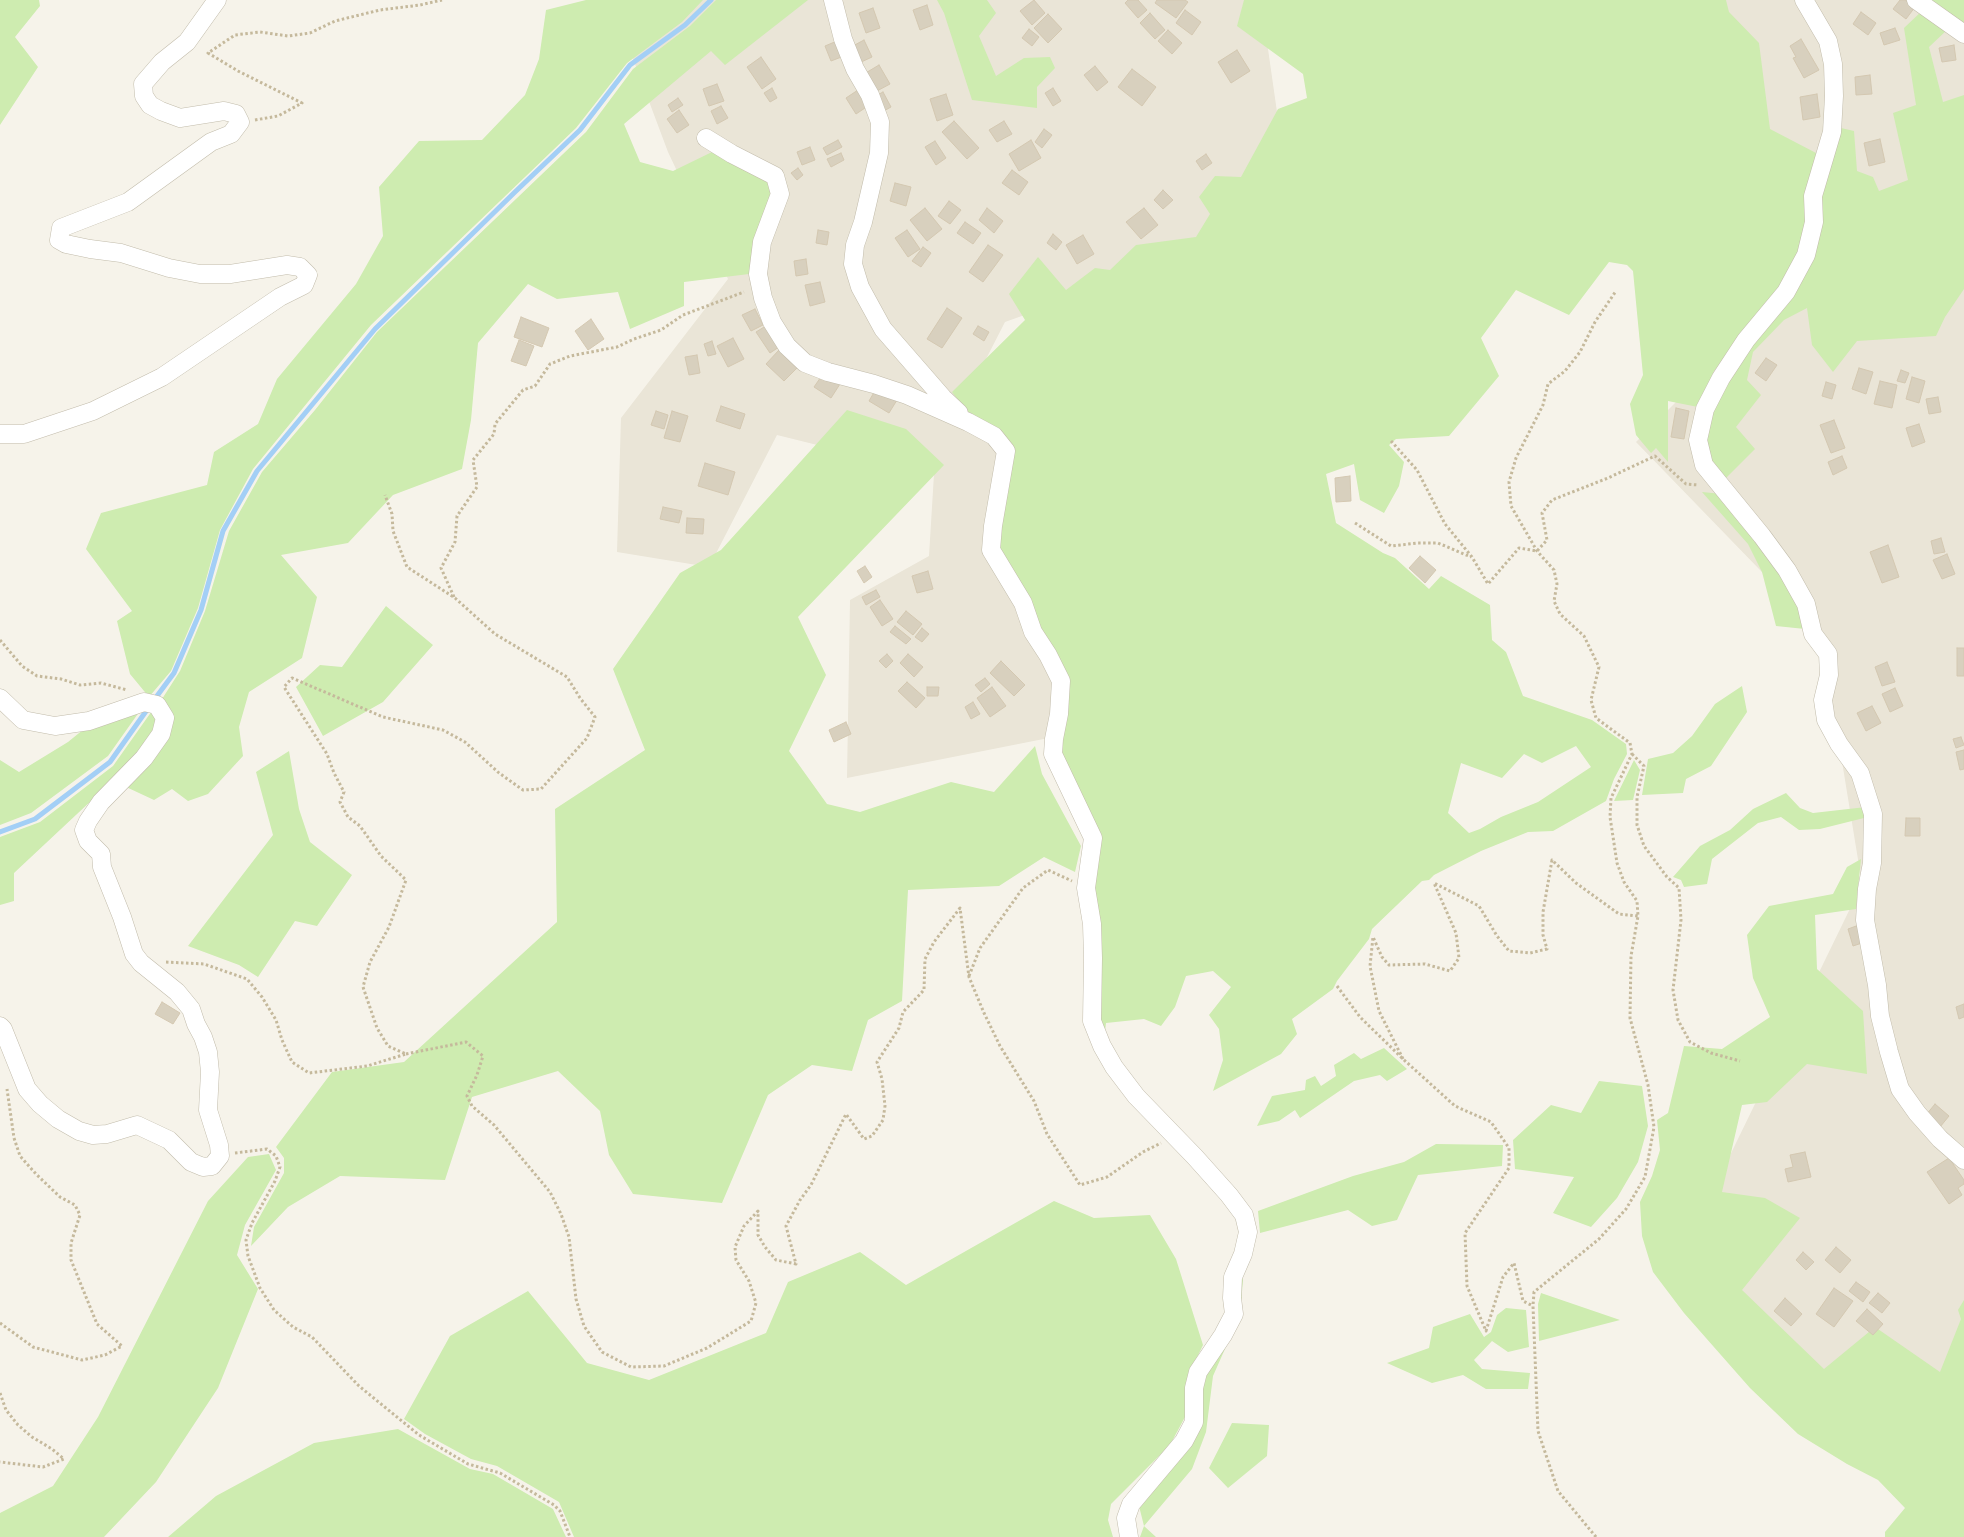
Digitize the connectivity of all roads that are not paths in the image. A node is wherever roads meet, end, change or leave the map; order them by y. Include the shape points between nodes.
1 (217, 0) edge
2 (833, 0) edge
3 (1804, 0) edge
4 (1916, 0) edge
5 (1964, 34) edge
6 (706, 138) dead end
7 (968, 422) junction
8 (0, 434) edge
9 (0, 698) edge
10 (0, 1026) edge
11 (1964, 1160) edge
12 (1128, 1537) edge

1 - 8 street via 187,42 162,62 144,84 144,96 150,105 180,118 224,111 236,114 240,122 231,134 211,142 128,202 61,228 59,240 200,274 230,274 287,265 300,268 308,275 304,285 280,297 162,377 93,411 24,434
2 - 7 street via 843,39 880,122 879,153 855,245 854,264 860,287 883,329
3 - 11 street via 1828,41 1833,64 1832,132 1813,196 1814,222 1806,254 1786,292 1746,340 1721,378 1705,409 1698,440 1704,465 1787,570 1806,604 1813,634 1828,654 1829,675 1824,700 1826,720 1860,773 1873,814 1872,862 1865,920 1889,1052 1900,1088 1917,1113
4 - 5 street
6 - 7 street via 775,176 780,194 762,242 758,274 772,322 787,346 805,363 907,395
7 - 12 street via 994,436 1006,451 991,550 1023,602 1033,632 1061,680 1053,754 1093,838 1086,888 1093,941 1092,1021 1114,1067 1136,1096 1229,1195 1244,1215 1248,1232 1233,1276 1234,1314 1198,1372 1194,1388 1194,1422 1184,1441 1131,1504 1126,1518
9 - 10 street via 23,720 55,726 89,721 144,702 157,705 165,718 161,734 144,758 100,802 84,830 88,841 100,854 134,954 177,992 191,1009 203,1037 210,1072 208,1110 220,1156 212,1166 203,1167 191,1162 169,1140 137,1125 107,1134 79,1132 58,1119 27,1089

